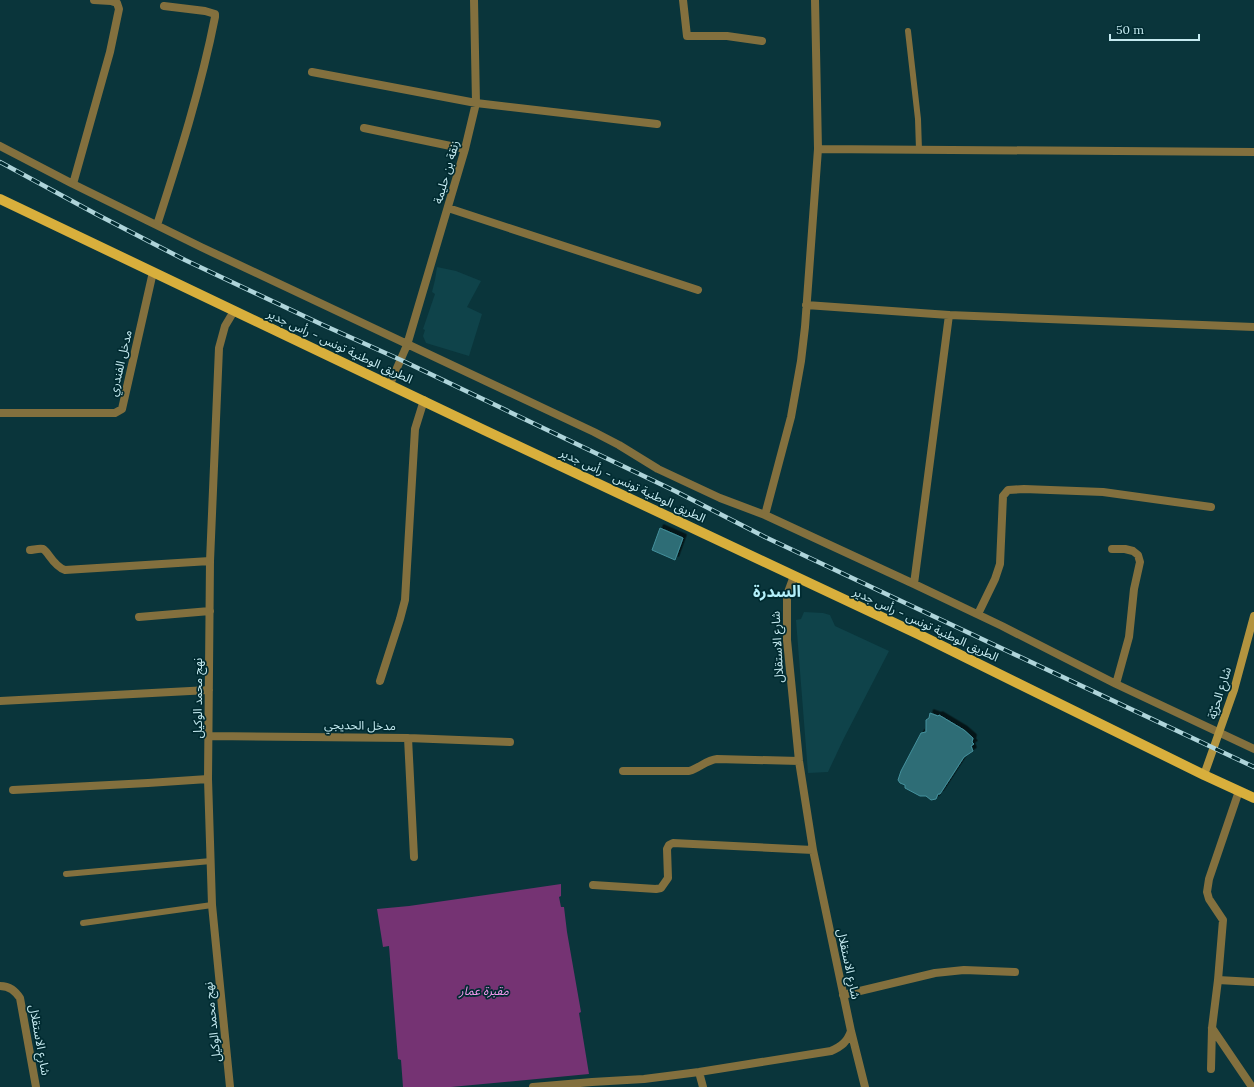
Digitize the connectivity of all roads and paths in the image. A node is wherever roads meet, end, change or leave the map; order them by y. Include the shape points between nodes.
1 (94, 0) edge
2 (474, 0) edge
3 (683, 0) edge
4 (815, 0) edge
5 (164, 6) dead end
6 (908, 31) dead end
7 (762, 41) dead end
8 (312, 72) dead end
9 (476, 103) junction
10 (657, 124) dead end
11 (364, 128) dead end
12 (0, 146) edge
13 (465, 149) junction
14 (818, 149) junction
15 (919, 150) junction
16 (1254, 152) edge
17 (73, 184) junction
18 (0, 199) edge
19 (448, 208) junction
20 (157, 225) junction
21 (153, 272) junction
22 (698, 290) dead end
23 (806, 305) junction
24 (234, 311) junction
25 (949, 315) junction
26 (1254, 327) edge
27 (407, 345) junction
28 (390, 384) junction
29 (424, 400) junction
30 (0, 413) edge
31 (1211, 507) dead end
32 (765, 515) junction
33 (1112, 549) dead end
34 (30, 550) dead end
35 (210, 562) junction
36 (794, 576) junction
37 (914, 584) junction
38 (210, 611) junction
39 (978, 614) junction
40 (1254, 616) edge
41 (139, 617) dead end
42 (380, 681) dead end
43 (1116, 684) junction
44 (209, 690) junction
45 (0, 701) edge
46 (1220, 732) junction
47 (209, 736) junction
48 (408, 738) junction
49 (510, 742) dead end
50 (1254, 749) edge
51 (799, 761) junction
52 (623, 771) dead end
53 (1204, 775) junction
54 (208, 779) junction
55 (13, 790) dead end
56 (1240, 791) junction
57 (1254, 798) edge
58 (813, 850) junction
59 (414, 857) dead end
60 (211, 861) junction
61 (66, 874) dead end
62 (593, 885) dead end
63 (212, 905) junction
64 (83, 923) dead end
65 (1015, 972) dead end
66 (1218, 980) junction
67 (1254, 982) edge
68 (0, 986) edge
69 (843, 995) junction
70 (1212, 1028) junction
71 (852, 1031) junction
72 (1211, 1069) dead end
73 (699, 1072) junction
74 (592, 1084) edge
75 (36, 1087) edge
76 (230, 1087) edge
77 (533, 1087) edge
78 (703, 1087) edge
79 (865, 1087) edge
80 (1252, 1087) edge

1 - 17 street via 117,3 119,9 110,52
2 - 9 street, زنقة بن حليمة
3 - 7 street via 686,36 726,36
4 - 14 street
5 - 20 street via 205,11 215,14 216,17 194,105
6 - 15 lane
8 - 9 street
9 - 10 street
9 - 13 street, زنقة بن حليمة
11 - 13 street
12 - 17 street
13 - 19 street, زنقة بن حليمة
14 - 15 street
14 - 23 street
15 - 16 street
17 - 20 street
18 - 21 main road, الطريق الوطنية تونس - رأس جدير
19 - 22 street
19 - 27 street, زنقة بن حليمة
20 - 27 street
21 - 24 main road, الطريق الوطنية تونس - رأس جدير
21 - 30 street, مدخل الفندري via 122,409 115,413
23 - 25 street
23 - 32 street via 801,361 792,410
24 - 28 main road, الطريق الوطنية تونس - رأس جدير
24 - 35 street, نهج محمد الوكيل via 225,326 219,348
25 - 26 street
25 - 37 street
27 - 28 street, زنقة بن حليمة
27 - 32 street via 594,432 658,469 720,498
28 - 29 main road, الطريق الوطنية تونس - رأس جدير
29 - 36 main road, الطريق الوطنية تونس - رأس جدير
29 - 42 street via 415,429 405,600
31 - 39 street via 1103,492 1008,490 1003,496 1000,564
32 - 37 street
33 - 43 street via 1133,551 1138,555 1140,562 1134,589 1129,637
34 - 35 street via 43,549 54,563 65,570
35 - 38 street, نهج محمد الوكيل
36 - 51 street, شارع الاستقلال via 787,595 787,640
36 - 53 main road, الطريق الوطنية تونس - رأس جدير via 927,638
37 - 39 street
38 - 41 street
38 - 44 street, نهج محمد الوكيل
39 - 43 street
40 - 46 street, شارع الحرّيّة
43 - 46 street
44 - 45 street
44 - 47 street, نهج محمد الوكيل
46 - 50 street
46 - 53 street, شارع الحرّيّة
47 - 48 street, مدخل الحديجي
47 - 54 street, نهج محمد الوكيل
48 - 49 street, مدخل الحديجي
48 - 59 street
51 - 52 street via 717,759 689,771
51 - 58 street, شارع الاستقلال
53 - 56 main road, الطريق الوطنية تونس - رأس جدير
54 - 55 street
54 - 60 street, نهج محمد الوكيل
56 - 57 main road, الطريق الوطنية تونس - رأس جدير
56 - 66 street via 1206,892 1208,900 1223,920
58 - 62 street via 673,843 667,849 668,878 661,888
58 - 69 street, شارع الاستقلال
60 - 61 lane
60 - 63 street, نهج محمد الوكيل
63 - 64 lane
63 - 76 street, نهج محمد الوكيل
65 - 69 street via 964,970 935,973
66 - 67 street
66 - 70 street
68 - 75 street, شارع الاستقلال via 14,989 20,998
69 - 71 street, شارع الاستقلال
70 - 72 street
70 - 80 street
71 - 73 street via 842,1046 831,1051
71 - 79 street, شارع الاستقلال
73 - 74 street
73 - 78 street
74 - 77 street

